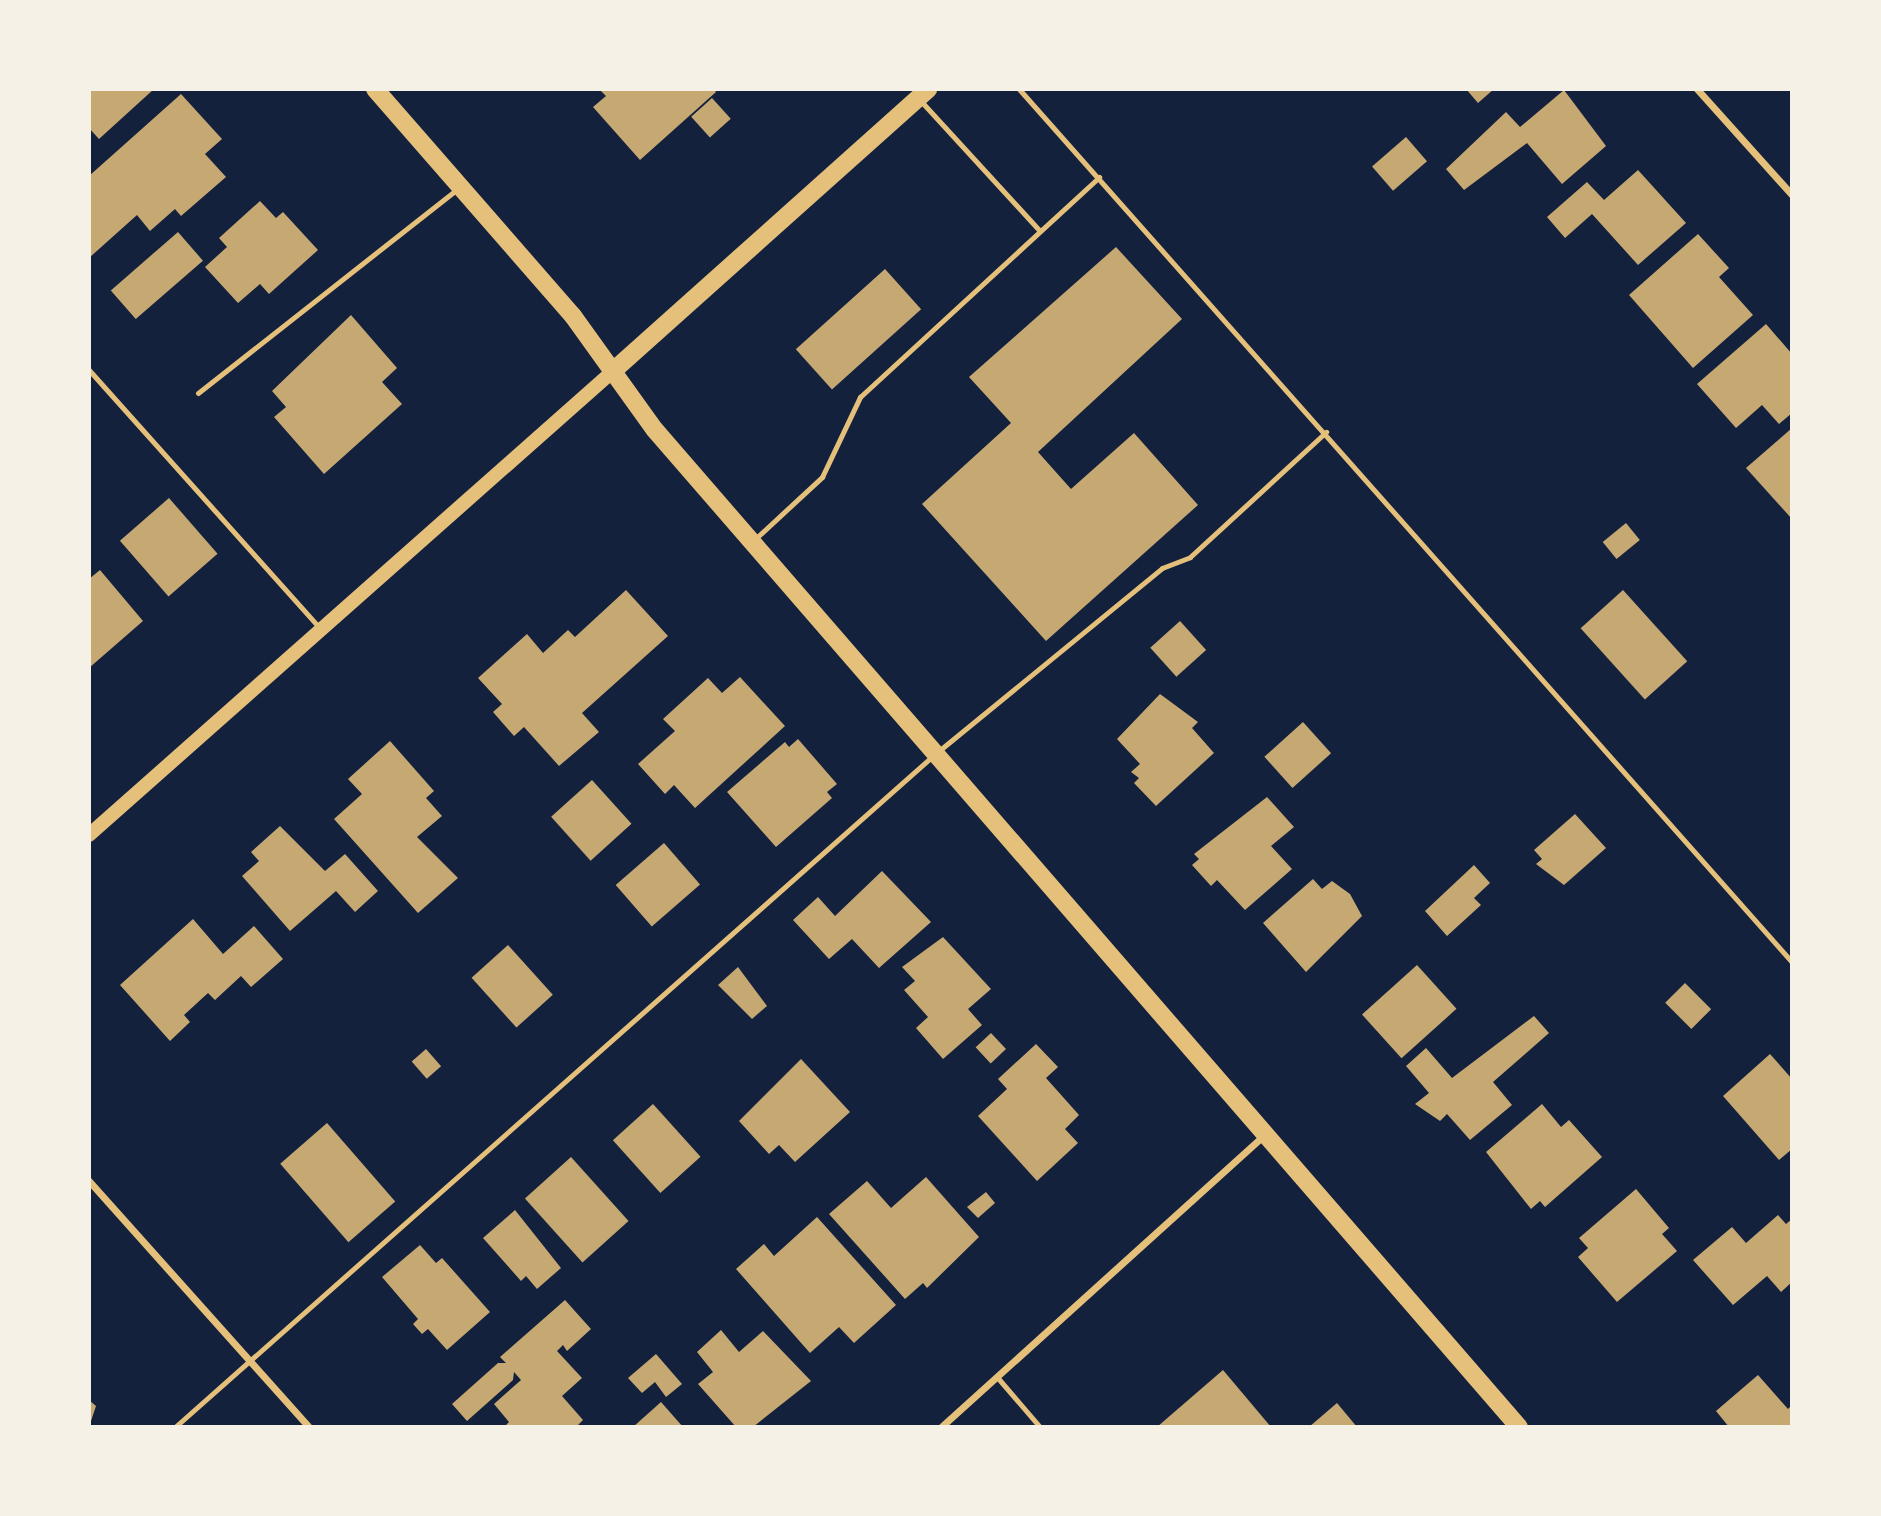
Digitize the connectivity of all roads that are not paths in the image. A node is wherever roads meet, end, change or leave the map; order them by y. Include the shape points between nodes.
1 (375, 89) edge
2 (1019, 89) edge
3 (1697, 89) edge
4 (923, 93) edge
5 (1099, 177) junction
6 (460, 187) junction
7 (1792, 195) edge
8 (1040, 231) junction
9 (89, 370) edge
10 (613, 371) junction
11 (198, 393) dead end
12 (1326, 432) junction
13 (751, 542) junction
14 (320, 628) junction
15 (935, 754) junction
16 (89, 835) edge
17 (1792, 962) edge
18 (1266, 1133) junction
19 (89, 1181) edge
20 (250, 1361) junction
21 (997, 1377) junction
22 (176, 1427) edge
23 (309, 1427) edge
24 (941, 1427) edge
25 (1040, 1427) edge
26 (1519, 1427) edge

1 - 6 main road
2 - 5 lane
3 - 7 street
4 - 8 lane
4 - 10 main road
5 - 8 lane
5 - 12 lane
6 - 10 main road
6 - 11 lane
8 - 13 lane via 860,397 822,477
9 - 14 lane
10 - 13 main road
10 - 14 main road
12 - 15 lane via 1190,557 1162,568
12 - 17 lane
13 - 15 main road
14 - 16 main road
15 - 18 main road
15 - 20 lane
18 - 21 street
18 - 26 main road
19 - 20 street
20 - 22 lane
20 - 23 street
21 - 24 street
21 - 25 lane

